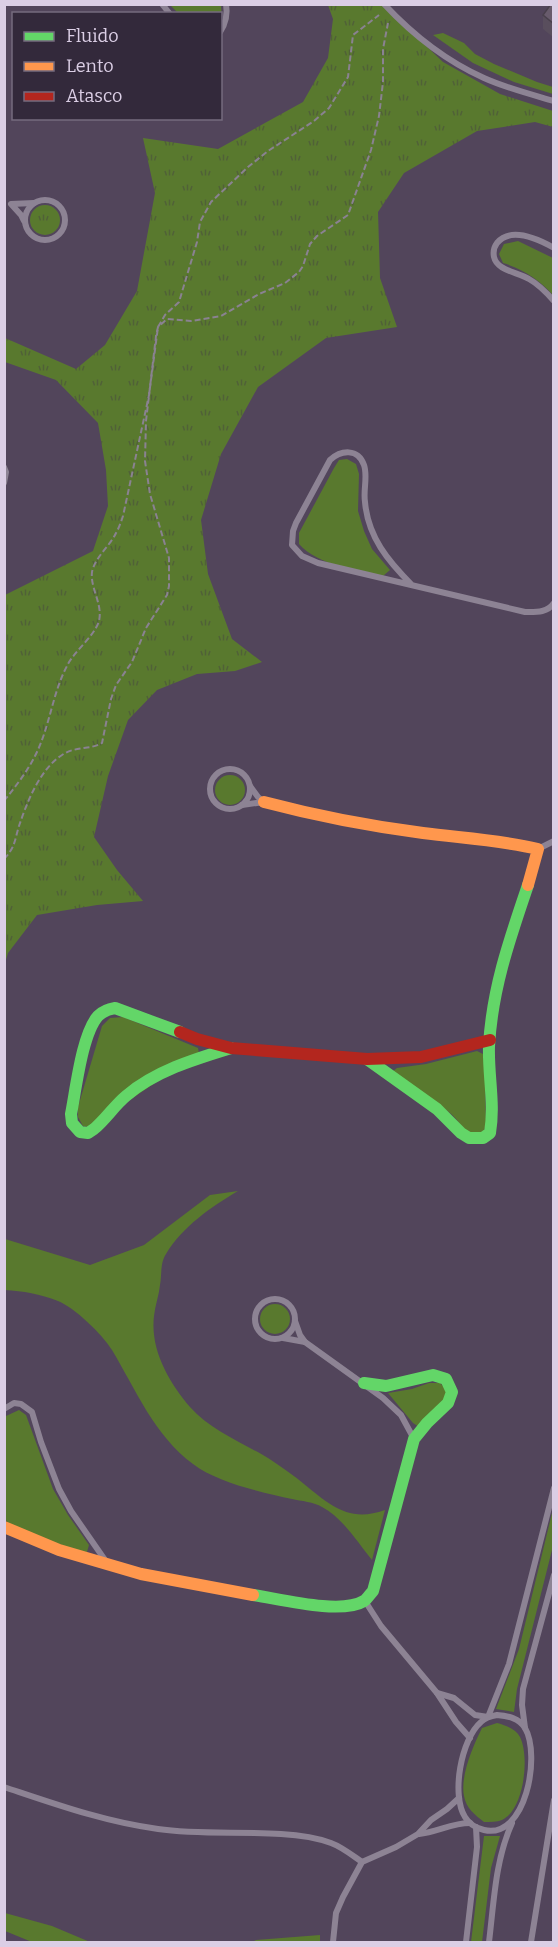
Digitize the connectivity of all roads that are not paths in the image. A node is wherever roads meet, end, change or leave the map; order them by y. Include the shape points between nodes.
1 (226, 4) edge
2 (384, 4) edge
3 (222, 29) edge
4 (554, 101) edge
5 (8, 203) edge
6 (34, 203) junction
7 (25, 222) junction
8 (554, 248) edge
9 (554, 301) edge
10 (4, 467) edge
11 (4, 483) edge
12 (412, 585) junction
13 (552, 607) edge
14 (249, 785) junction
15 (264, 802) junction
16 (242, 805) junction
17 (554, 841) edge
18 (538, 849) junction
19 (490, 1040) junction
20 (231, 1048) junction
21 (367, 1059) junction
22 (295, 1321) junction
23 (282, 1338) junction
24 (305, 1342) junction
25 (364, 1383) junction
26 (4, 1409) edge
27 (414, 1439) junction
28 (554, 1488) edge
29 (4, 1527) edge
30 (107, 1563) junction
31 (554, 1575) edge
32 (365, 1601) junction
33 (436, 1693) junction
34 (488, 1717) junction
35 (525, 1728) junction
36 (470, 1738) junction
37 (4, 1787) edge
38 (459, 1798) junction
39 (554, 1800) edge
40 (512, 1821) junction
41 (473, 1825) junction
42 (418, 1834) junction
43 (362, 1862) junction
44 (333, 1942) edge
45 (466, 1942) edge
46 (489, 1942) edge
47 (531, 1942) edge

1 - 3 street
2 - 4 street via 426,42 464,68
5 - 6 street
5 - 7 street
6 - 7 street
6 - 7 street via 54,202 63,212 64,226 56,237 43,240 31,234
8 - 9 street via 512,235 498,242 494,255 502,267 528,278
10 - 11 street
12 - 12 street via 385,555 370,530 364,500 364,465 352,453 337,453 296,523 292,545 302,556 318,563
12 - 13 street via 525,612
14 - 15 street
14 - 16 street
14 - 16 street via 242,774 230,769 212,779 210,792 216,804 229,809
15 - 16 street
15 - 18 street via 397,830
17 - 18 street
18 - 19 street via 502,962
19 - 21 street via 421,1057
19 - 21 street via 492,1117 490,1133 483,1138 459,1132 436,1108
20 - 20 street via 196,1039 126,1011 107,1010 88,1033 72,1123 80,1132 88,1133 124,1097 155,1076
20 - 21 street
22 - 23 street
22 - 23 street via 291,1308 280,1299 260,1304 254,1317 257,1330 268,1338
22 - 24 street
23 - 24 street
24 - 25 street
25 - 27 street via 401,1415
25 - 27 street via 386,1386 434,1375 446,1378 452,1391 450,1400
26 - 30 street via 14,1403 32,1412 59,1489
27 - 32 street via 373,1591
28 - 34 street via 508,1664
29 - 30 street via 59,1550
30 - 32 street via 141,1574 325,1607
31 - 35 street via 523,1689
32 - 33 street
33 - 34 street via 454,1698 475,1715
33 - 36 street
34 - 35 street via 510,1716
34 - 36 street
35 - 40 street via 531,1772
36 - 38 street via 459,1774
37 - 43 street via 74,1811 135,1826 310,1837 332,1843
38 - 41 street
38 - 42 street
39 - 47 street
40 - 41 street via 496,1830
40 - 46 street via 497,1873
41 - 42 street via 460,1823
41 - 45 street via 477,1847
42 - 43 street
43 - 44 street via 336,1913

